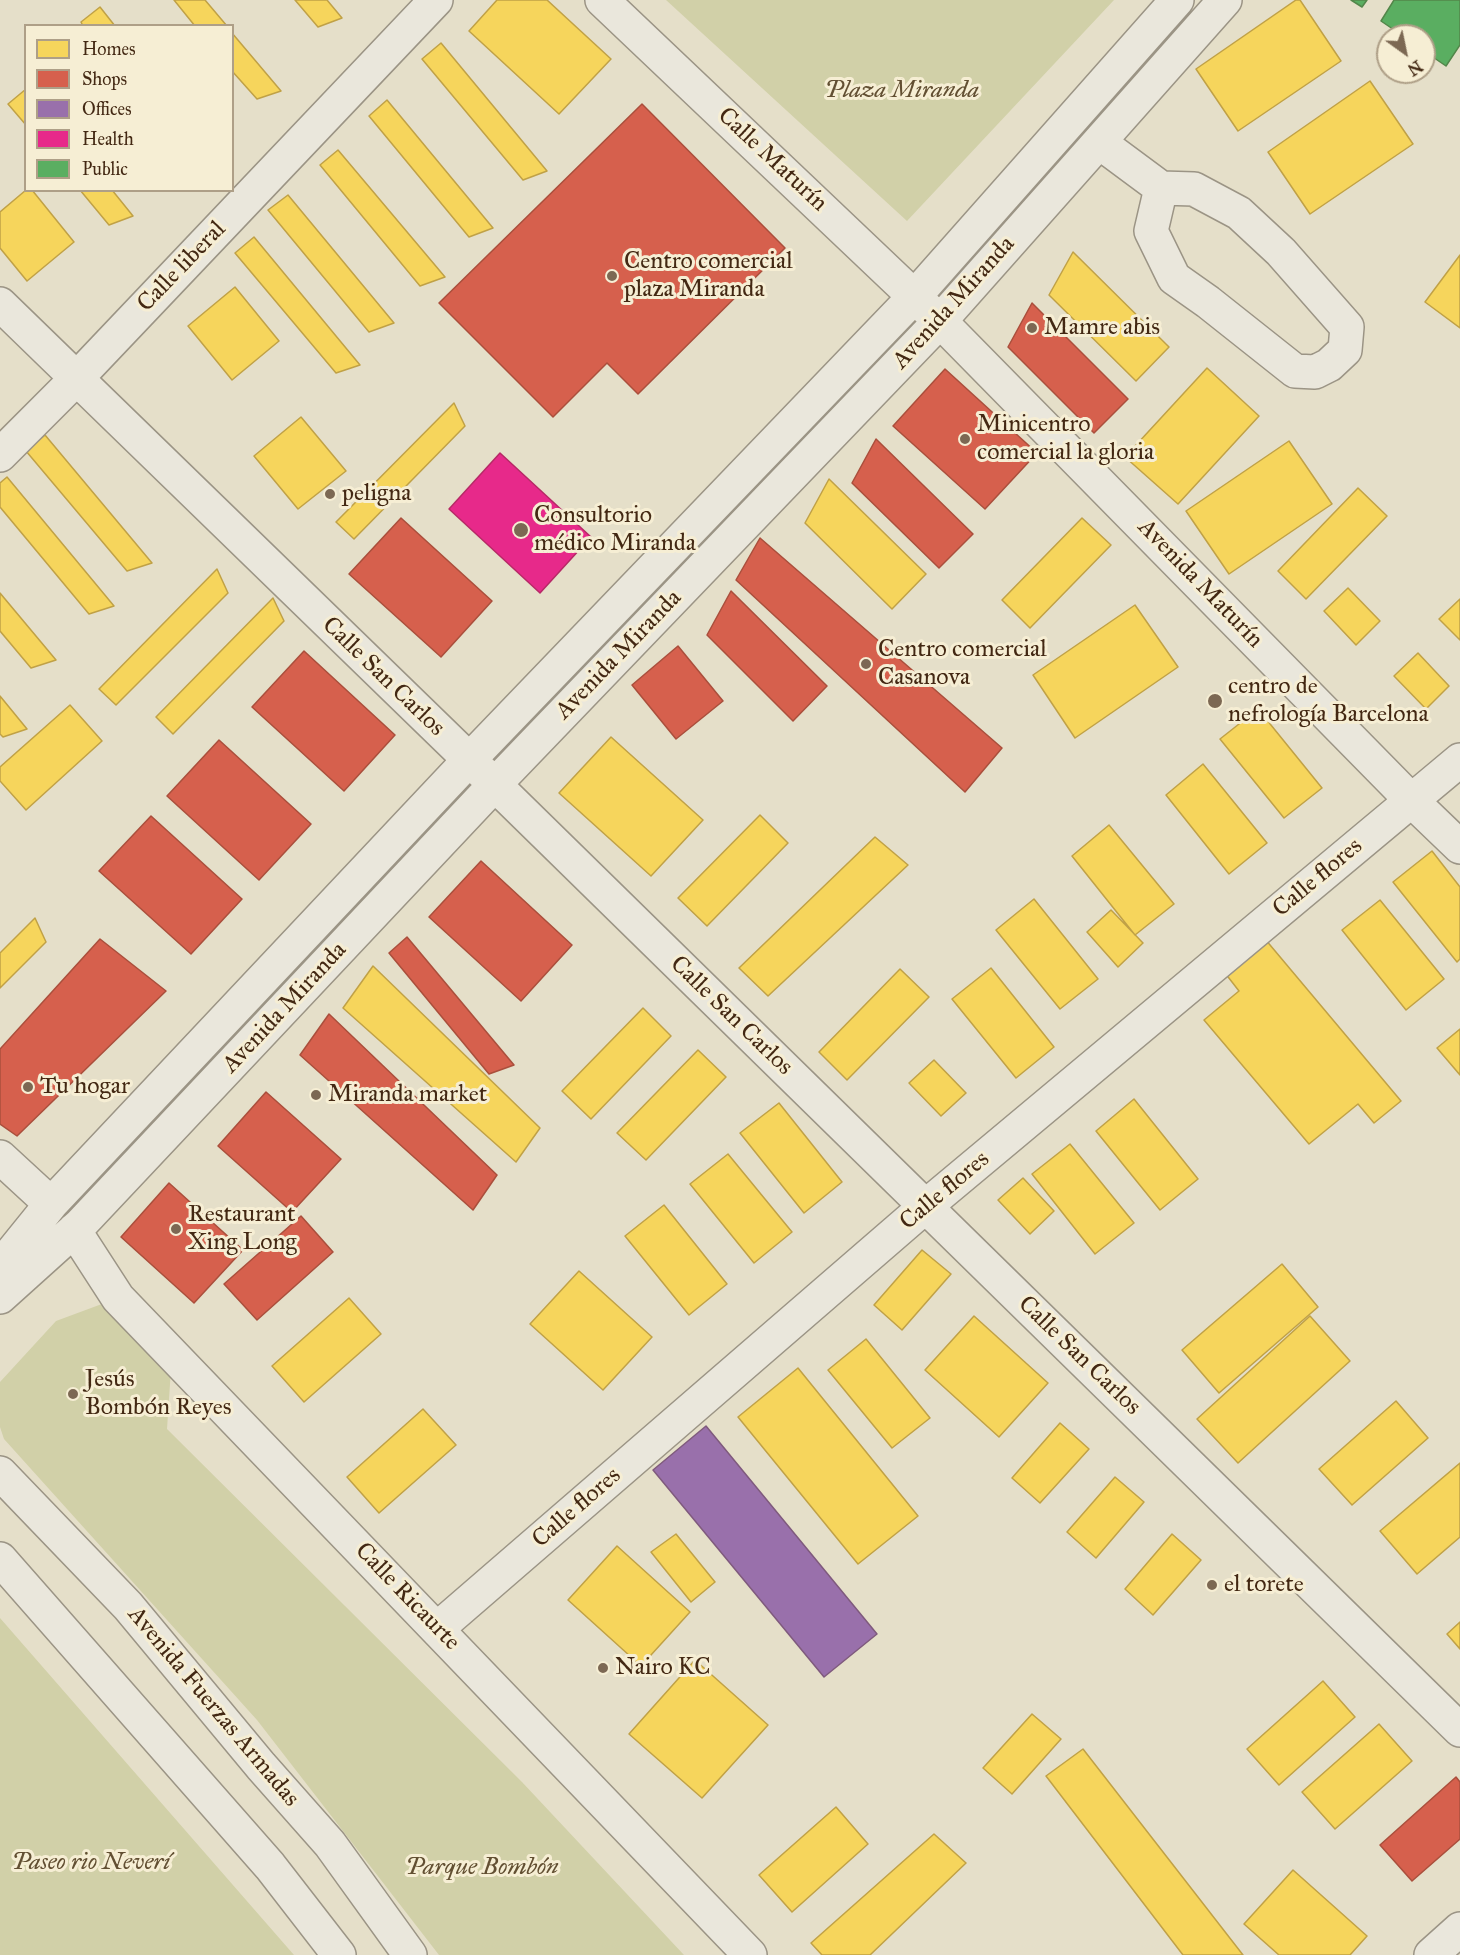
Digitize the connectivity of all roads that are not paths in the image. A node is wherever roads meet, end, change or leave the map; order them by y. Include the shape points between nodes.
1 (436, 0) edge
2 (602, 0) edge
3 (1177, 0) edge
4 (1225, 0) edge
5 (1099, 142) junction
6 (1161, 188) junction
7 (915, 296) junction
8 (0, 304) edge
9 (940, 321) junction
10 (76, 379) junction
11 (0, 455) edge
12 (469, 760) junction
13 (1460, 760) edge
14 (495, 785) junction
15 (1411, 800) junction
16 (1460, 847) edge
17 (0, 1157) edge
18 (51, 1204) junction
19 (926, 1206) junction
20 (74, 1230) junction
21 (0, 1267) edge
22 (0, 1297) edge
23 (0, 1473) edge
24 (0, 1559) edge
25 (437, 1629) junction
26 (1460, 1730) edge
27 (1460, 1929) edge
28 (339, 1955) edge
29 (410, 1955) edge
30 (750, 1955) edge
31 (1431, 1955) edge

1 - 10 street, Calle liberal
2 - 7 street, Calle Maturín
3 - 7 street, Avenida Miranda
4 - 5 street, Avenida Miranda
5 - 6 street
5 - 9 street, Avenida Miranda
6 - 6 street via 1194,189 1239,213 1281,252 1347,327 1345,350 1315,372 1295,371 1173,278 1151,231
7 - 9 street, Calle Maturín
7 - 12 street, Avenida Miranda
8 - 10 street, Calle San Carlos
9 - 14 street, Avenida Miranda
9 - 15 street, Avenida Maturín
10 - 11 street, Calle liberal
10 - 12 street, Calle San Carlos
12 - 14 street, Calle San Carlos
12 - 18 street, Avenida Miranda
13 - 15 street, Calle flores
14 - 19 street, Calle San Carlos
14 - 20 street, Avenida Miranda
15 - 16 street, Avenida Maturín
15 - 19 street, Calle flores
17 - 18 street
18 - 21 street, Avenida Miranda
19 - 25 street, Calle flores
19 - 26 street, Calle San Carlos
20 - 22 street, Avenida Miranda
20 - 25 street, Calle Ricaurte via 118,1298
23 - 29 street, Avenida Fuerzas Armadas via 128,1606 330,1844
24 - 28 street via 270,1866
25 - 30 street, Calle Ricaurte
27 - 31 street

